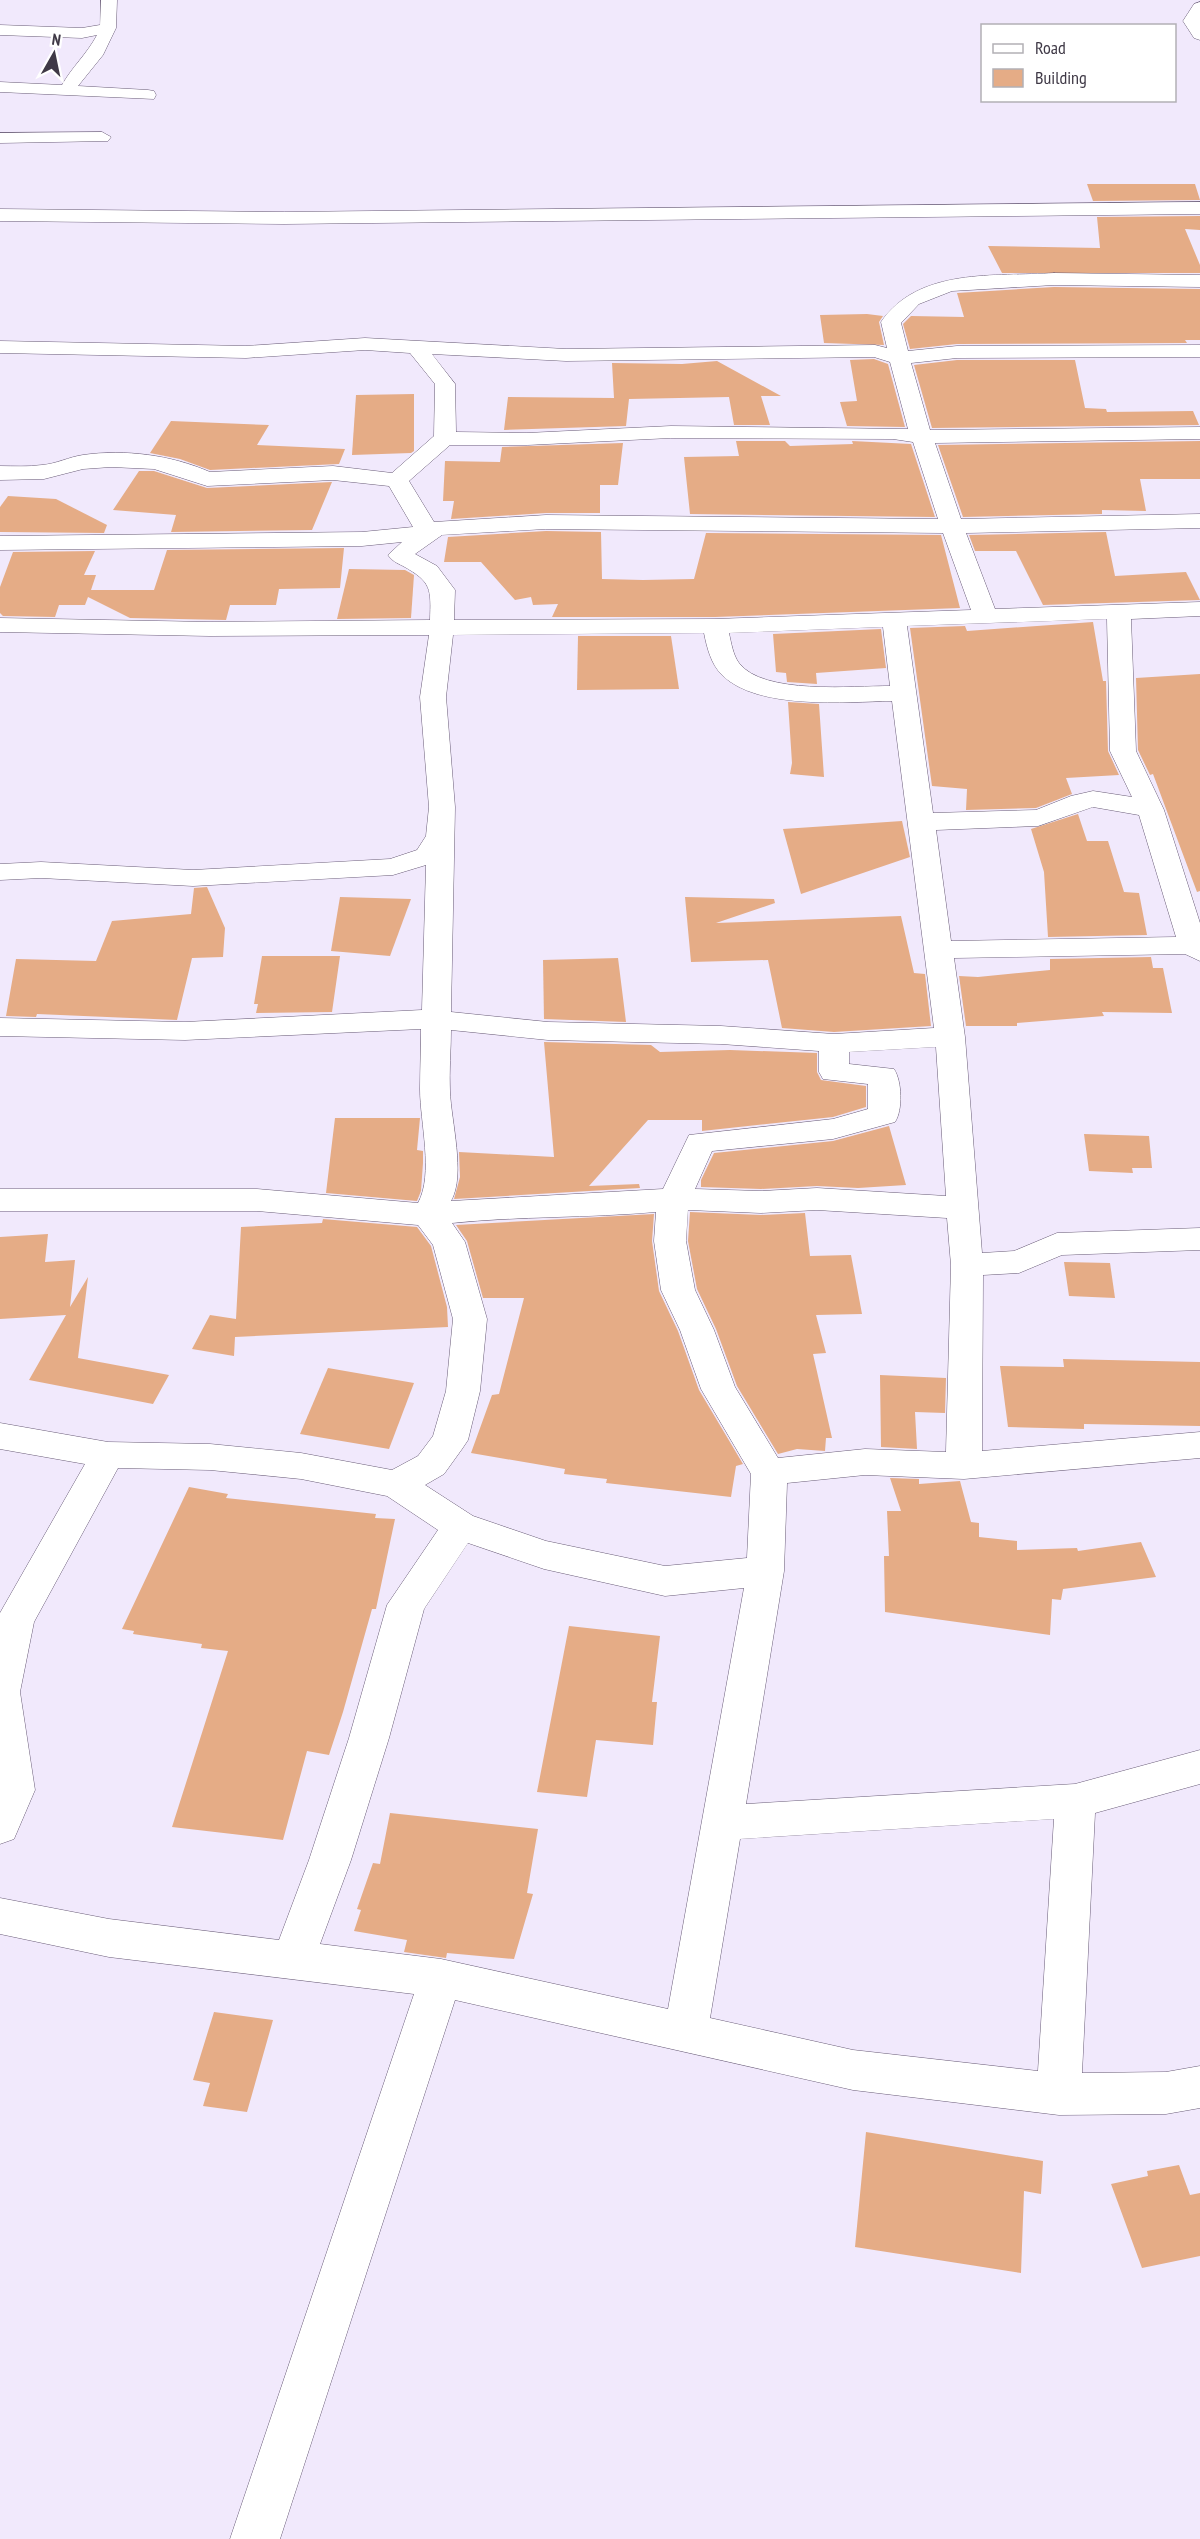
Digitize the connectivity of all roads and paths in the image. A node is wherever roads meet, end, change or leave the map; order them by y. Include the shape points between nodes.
1 (109, 0) edge
2 (1200, 7) edge
3 (108, 28) junction
4 (0, 30) edge
5 (1200, 35) edge
6 (0, 87) edge
7 (67, 92) junction
8 (148, 94) dead end
9 (102, 137) dead end
10 (0, 138) edge
11 (1200, 208) edge
12 (0, 215) edge
13 (1200, 281) edge
14 (415, 345) junction
15 (0, 347) edge
16 (1200, 351) edge
17 (898, 358) junction
18 (1200, 433) edge
19 (922, 437) junction
20 (446, 438) junction
21 (0, 473) edge
22 (396, 480) junction
23 (1200, 521) edge
24 (952, 526) junction
25 (428, 532) junction
26 (0, 543) edge
27 (1200, 609) edge
28 (1119, 612) junction
29 (986, 615) junction
30 (894, 620) junction
31 (0, 625) edge
32 (715, 626) junction
33 (442, 627) junction
34 (904, 693) junction
35 (1150, 810) junction
36 (920, 822) junction
37 (440, 836) junction
38 (0, 872) edge
39 (1198, 948) edge
40 (937, 950) junction
41 (435, 1019) junction
42 (0, 1027) edge
43 (950, 1037) junction
44 (834, 1043) junction
45 (673, 1199) junction
46 (0, 1200) edge
47 (963, 1208) junction
48 (428, 1215) junction
49 (1200, 1239) edge
50 (967, 1264) junction
51 (0, 1436) edge
52 (1200, 1445) edge
53 (108, 1455) junction
54 (964, 1466) junction
55 (769, 1473) junction
56 (396, 1484) junction
57 (460, 1526) junction
58 (765, 1571) junction
59 (1200, 1767) edge
60 (1075, 1801) junction
61 (723, 1824) junction
62 (0, 1827) edge
63 (0, 1916) edge
64 (293, 1960) junction
65 (441, 1978) junction
66 (685, 2034) junction
67 (1200, 2087) edge
68 (1059, 2094) junction
69 (255, 2539) edge

1 - 3 street
2 - 5 street via 1191,21
3 - 4 street via 82,33
3 - 7 street via 95,55 76,75
6 - 7 street
7 - 8 street
9 - 10 street
11 - 12 street via 284,218
13 - 17 street via 1054,279 949,285 912,300 891,322
14 - 15 street via 365,344 246,352
14 - 17 street via 566,355 875,351
14 - 20 street via 445,384
16 - 17 street via 957,352
17 - 19 street
18 - 19 street
19 - 20 street via 893,433 671,432 528,439
19 - 24 street
20 - 22 street
21 - 22 street via 44,472 82,462 111,460 154,462 207,479 333,473
22 - 25 street
23 - 24 street
24 - 25 street via 558,522
24 - 29 street
25 - 26 street via 362,539
25 - 33 street via 400,555 429,571 443,590
27 - 28 street
28 - 29 street
28 - 35 street via 1123,751
29 - 30 street
30 - 32 street
30 - 34 street
31 - 33 street via 210,629
32 - 33 street
32 - 34 street via 731,670 767,689
33 - 37 street via 433,697 441,771
34 - 36 street
35 - 36 street via 1087,800 1038,818
35 - 39 street
36 - 40 street
37 - 38 street via 427,856 393,867 193,878 41,870
37 - 41 street
39 - 40 street
40 - 43 street
41 - 42 street via 184,1030
41 - 44 street via 548,1031 721,1035
41 - 48 street via 440,1192
43 - 44 street
43 - 47 street
44 - 45 street via 834,1072 883,1076 884,1115 833,1129 700,1142
45 - 47 street via 836,1200
45 - 48 street
45 - 55 street via 669,1241 678,1290 718,1389
46 - 48 street via 257,1200
47 - 50 street
48 - 56 street via 449,1242 470,1319 463,1391 450,1440 431,1465
49 - 50 street via 1057,1244 1019,1262
50 - 54 street
51 - 53 street
52 - 54 street
53 - 56 street via 210,1457 301,1466
53 - 62 street via 15,1622 1,1692 15,1790
54 - 55 street via 864,1462
55 - 58 street
56 - 57 street
57 - 58 street via 544,1555 665,1581
57 - 64 street via 406,1605 358,1771
58 - 61 street
59 - 60 street
60 - 61 street
60 - 68 street
61 - 66 street
63 - 64 street via 109,1938
64 - 65 street
65 - 66 street
65 - 69 street
66 - 68 street via 853,2070
67 - 68 street via 1166,2093

